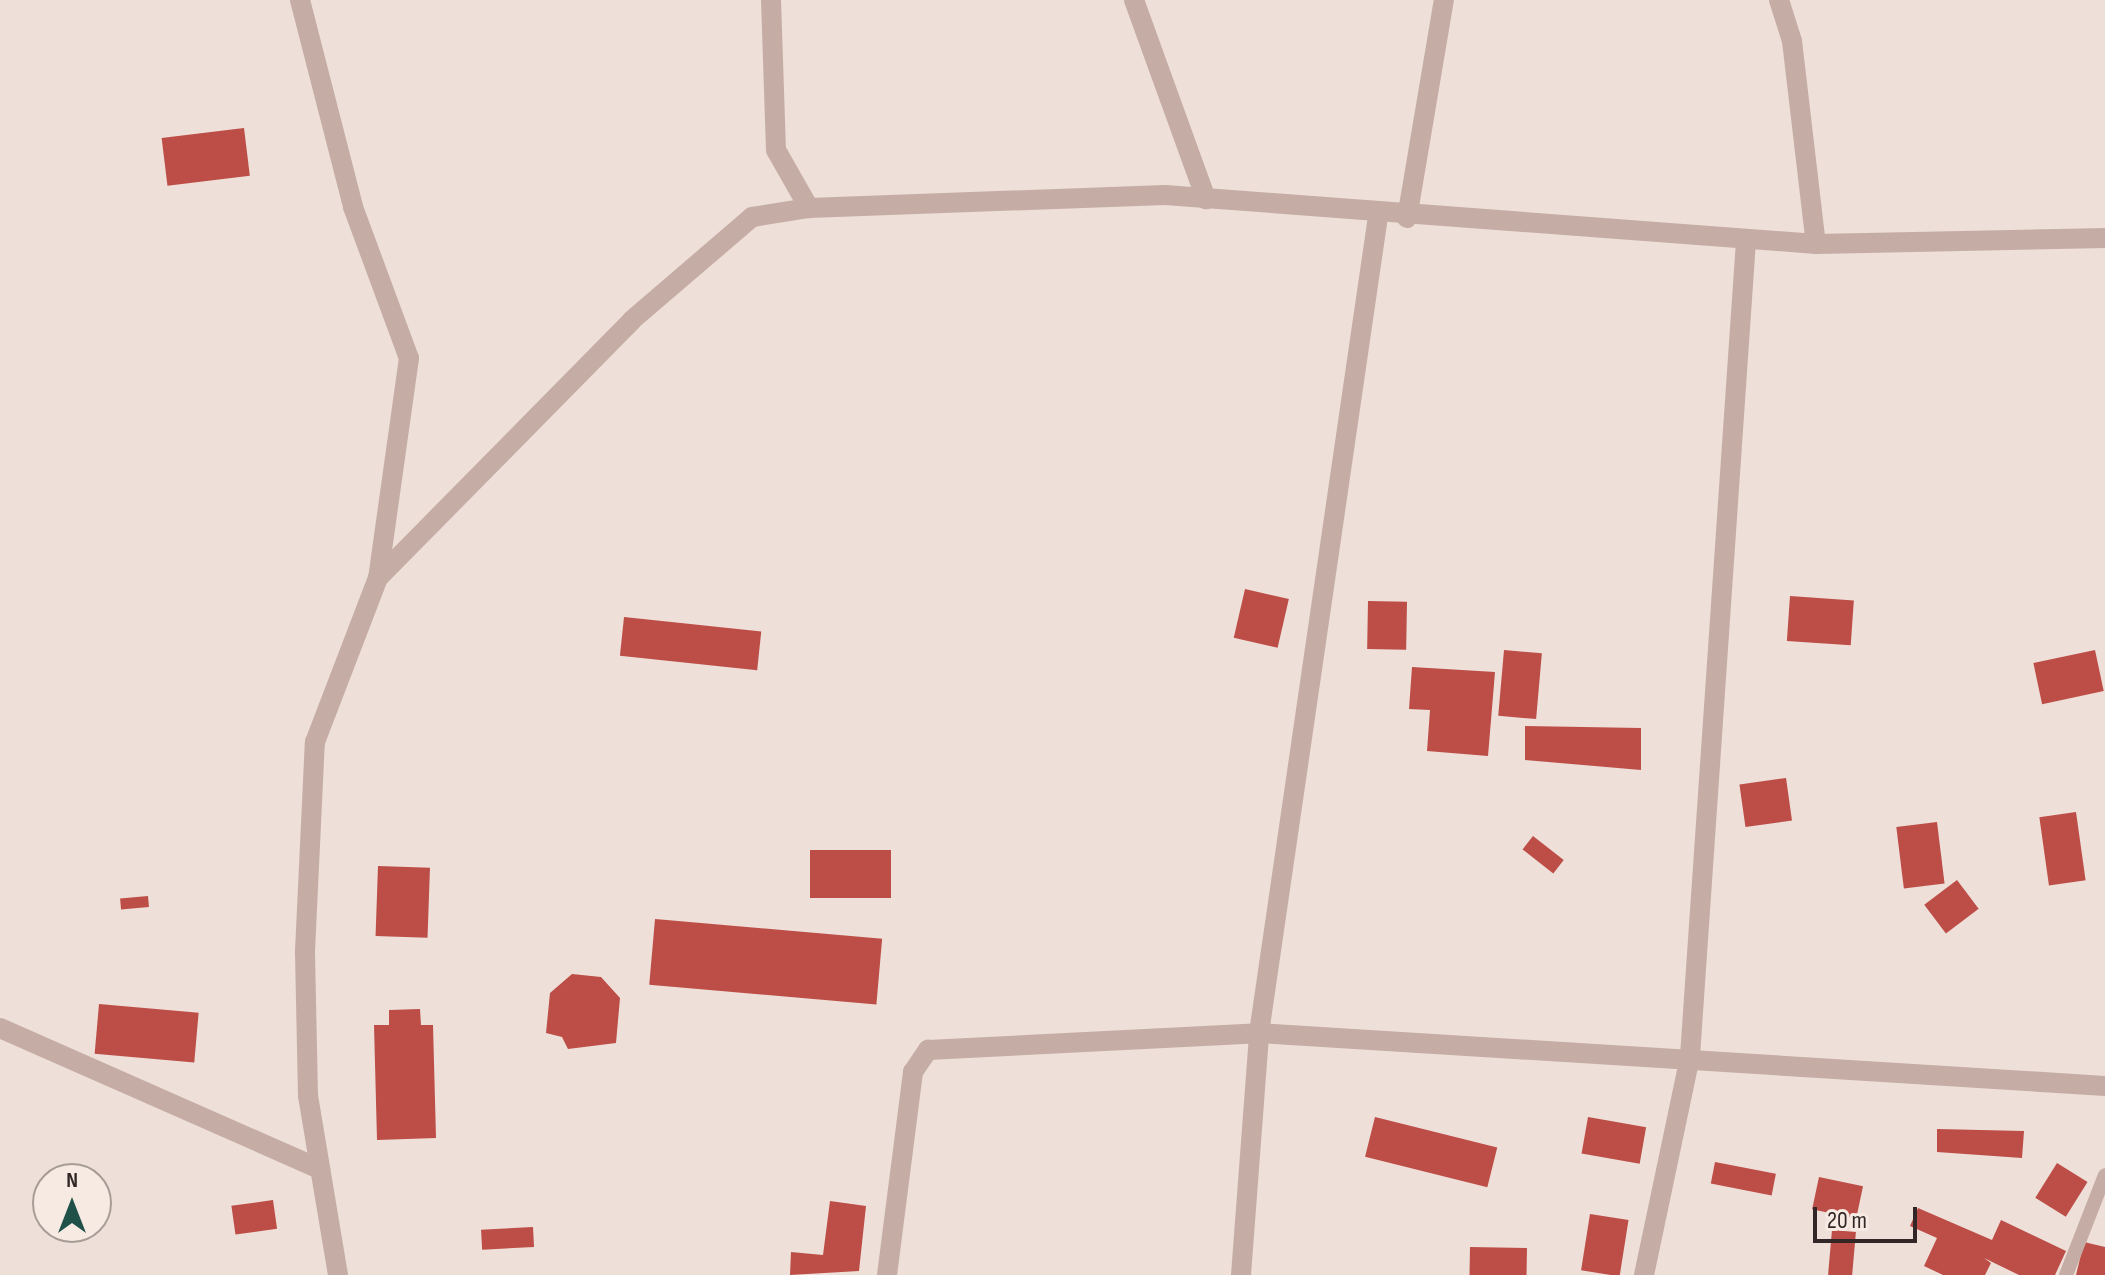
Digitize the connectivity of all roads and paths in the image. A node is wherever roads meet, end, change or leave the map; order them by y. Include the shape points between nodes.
1 (300, 0) edge
2 (771, 0) edge
3 (1134, 0) edge
4 (1444, 0) edge
5 (1779, 0) edge
6 (1206, 199) junction
7 (809, 208) junction
8 (1378, 216) junction
9 (1407, 218) junction
10 (2105, 238) edge
11 (1746, 240) junction
12 (1816, 244) junction
13 (378, 578) junction
14 (0, 1028) edge
15 (1259, 1033) junction
16 (1690, 1056) junction
17 (2105, 1086) edge
18 (320, 1169) junction
19 (2105, 1175) edge
20 (338, 1275) edge
21 (887, 1275) edge
22 (1241, 1275) edge
23 (1644, 1275) edge
24 (2066, 1275) edge

1 - 13 street via 353,207 409,358
2 - 7 street via 776,150
3 - 6 street
4 - 9 street
5 - 12 street via 1792,41
6 - 7 street
6 - 8 street
7 - 13 street via 752,217 632,320
8 - 9 street
8 - 15 street
9 - 11 street
10 - 12 street
11 - 12 street
11 - 16 street
13 - 18 street via 315,742 305,951 308,1096
14 - 18 street
15 - 16 street
15 - 21 street via 928,1050 913,1072
15 - 22 street
16 - 17 street
16 - 23 street
18 - 20 street
19 - 24 lane

